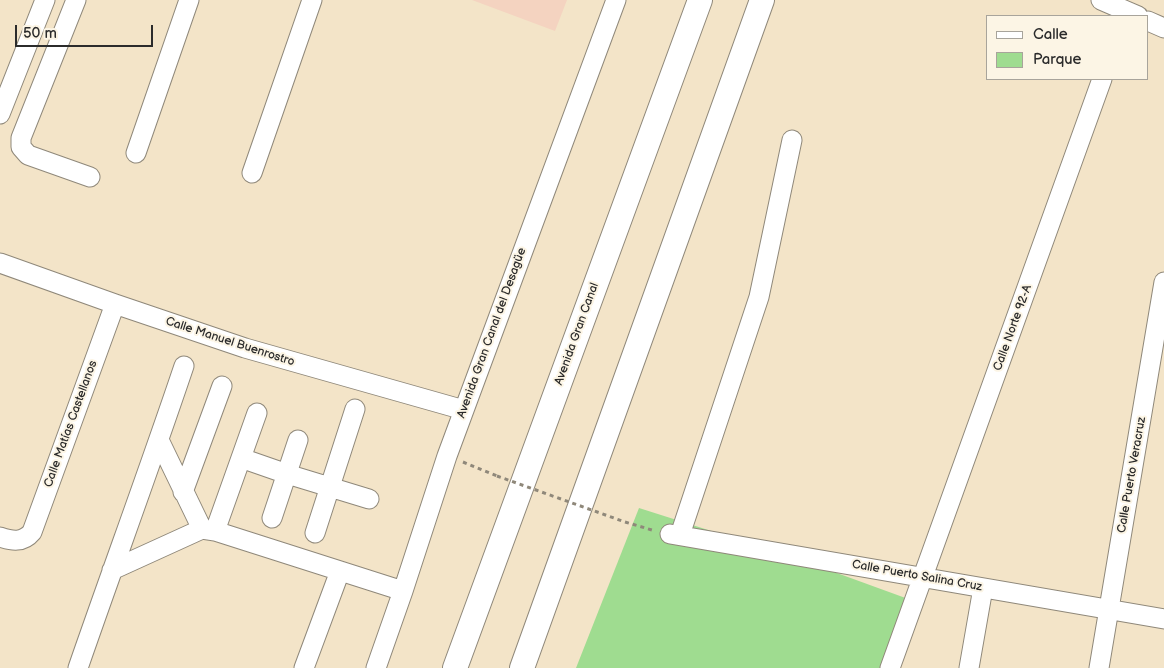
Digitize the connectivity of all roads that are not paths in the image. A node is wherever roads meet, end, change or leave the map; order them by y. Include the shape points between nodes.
1 (45, 0) edge
2 (76, 0) edge
3 (189, 0) edge
4 (312, 0) edge
5 (616, 0) edge
6 (700, 0) edge
7 (762, 0) edge
8 (1101, 0) edge
9 (1130, 11) edge
10 (1149, 21) edge
11 (1164, 28) edge
12 (1102, 80) edge
13 (1, 109) edge
14 (792, 140) dead end
15 (136, 153) dead end
16 (252, 173) dead end
17 (90, 177) dead end
18 (0, 263) edge
19 (1164, 282) edge
20 (115, 304) junction
21 (184, 366) dead end
22 (222, 386) dead end
23 (355, 409) dead end
24 (464, 410) junction
25 (257, 412) dead end
26 (159, 440) junction
27 (298, 440) dead end
28 (242, 458) junction
29 (286, 474) junction
30 (330, 487) junction
31 (183, 492) junction
32 (369, 499) dead end
33 (272, 518) dead end
34 (208, 530) junction
35 (315, 533) dead end
36 (0, 537) edge
37 (112, 570) junction
38 (340, 571) junction
39 (923, 577) junction
40 (983, 588) junction
41 (403, 591) junction
42 (1109, 609) junction
43 (1164, 619) edge
44 (78, 668) edge
45 (304, 668) edge
46 (376, 668) edge
47 (455, 668) edge
48 (522, 668) edge
49 (890, 668) edge
50 (969, 668) edge
51 (1099, 668) edge

1 - 13 street
2 - 17 street via 21,138 21,147 28,155
3 - 15 street
4 - 16 street
5 - 24 street, Avenida Gran Canal del Desagüe
6 - 47 main road, Avenida Gran Canal
7 - 48 main road
8 - 9 street
10 - 11 street
12 - 39 street, Calle Norte 92-A
14 - 39 street, Calle Puerto Salina Cruz via 759,298 675,534
18 - 20 street, Calle Manuel Buenrostro
19 - 42 street, Calle Puerto Veracruz
20 - 24 street, Calle Manuel Buenrostro via 245,348
20 - 36 street, Calle Matías Castellanos via 32,532 23,540
21 - 26 street
22 - 31 street
23 - 30 street
24 - 41 street, Avenida Gran Canal del Desagüe
25 - 28 street
26 - 31 street
26 - 37 street
27 - 29 street
28 - 29 street
28 - 34 street
29 - 30 street
29 - 33 street
30 - 32 street
30 - 35 street
31 - 34 street
34 - 37 street
34 - 38 street
37 - 44 street
38 - 41 street
38 - 45 street
39 - 40 street, Calle Puerto Salina Cruz
39 - 49 street, Calle Norte 92-A
40 - 42 street, Calle Puerto Salina Cruz
40 - 50 street
41 - 46 street, Avenida Gran Canal del Desagüe
42 - 43 street, Calle Puerto Salina Cruz
42 - 51 street, Calle Puerto Veracruz

